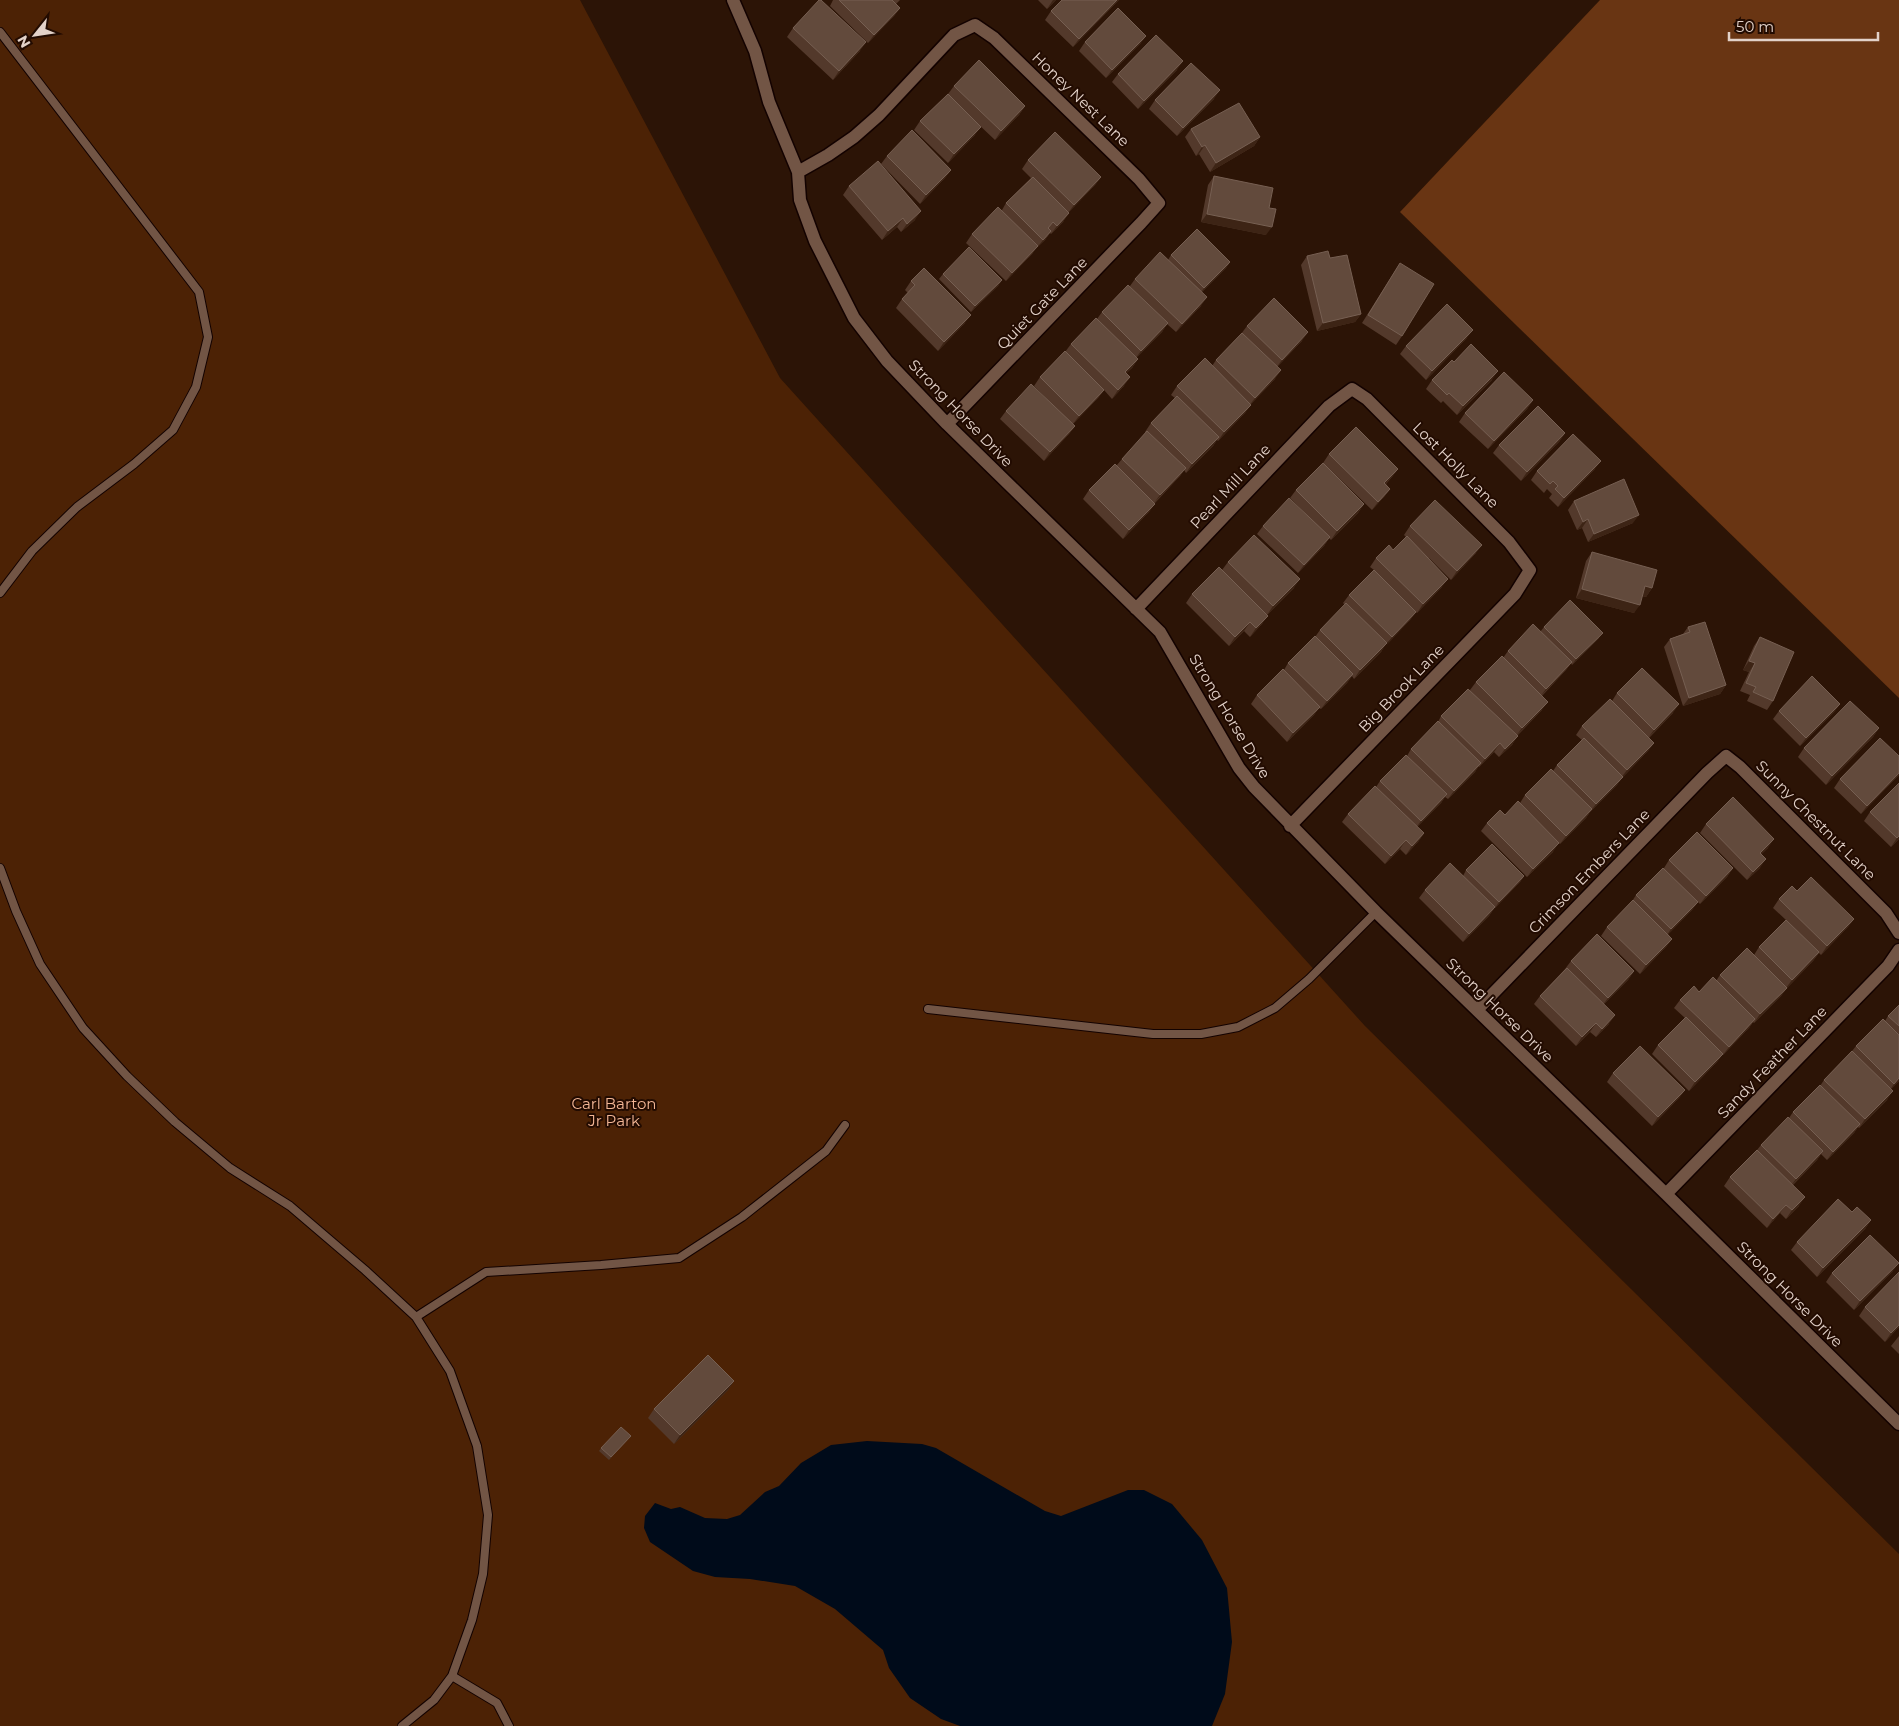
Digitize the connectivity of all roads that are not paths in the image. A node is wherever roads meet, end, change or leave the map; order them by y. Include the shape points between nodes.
1 (733, 0) edge
2 (0, 32) edge
3 (798, 172) junction
4 (1159, 203) joint
5 (1352, 389) joint
6 (947, 424) junction
7 (1530, 570) joint
8 (0, 593) edge
9 (1136, 609) junction
10 (1726, 756) joint
11 (1290, 826) junction
12 (0, 868) edge
13 (1376, 912) junction
14 (1899, 933) edge
15 (1899, 950) edge
16 (928, 1009) dead end
17 (1477, 1010) junction
18 (845, 1125) dead end
19 (1666, 1194) junction
20 (416, 1317) junction
21 (1899, 1424) edge
22 (452, 1676) junction
23 (402, 1726) edge
24 (509, 1726) edge

1 - 3 street, Strong Horse Drive via 755,51 769,102
2 - 8 lane via 199,292 208,336 196,387 173,430 77,507 32,551
3 - 4 street, Honey Nest Lane via 854,137 954,35 975,25 994,38 1139,179
3 - 6 street, Strong Horse Drive via 800,200 815,241 854,318 888,361
4 - 6 street, Quiet Gate Lane
5 - 7 street, Lost Holly Lane via 1367,399 1509,542
5 - 9 street, Pearl Mill Lane via 1329,406
6 - 9 street, Strong Horse Drive
7 - 11 street, Big Brook Lane via 1515,594
9 - 11 street, Strong Horse Drive via 1160,632 1240,768
10 - 14 street, Sunny Chestnut Lane via 1886,913
10 - 17 street, Crimson Embers Lane
11 - 13 street, Strong Horse Drive
12 - 20 lane via 40,964 83,1028 127,1076 230,1168 290,1206
13 - 16 lane via 1282,1003 1238,1027 1201,1034 1152,1034
13 - 17 street, Strong Horse Drive
15 - 19 street, Sandy Feather Lane via 1888,966
17 - 19 street, Strong Horse Drive
18 - 20 lane via 826,1151 742,1217 679,1258 486,1272
19 - 21 street, Strong Horse Drive
20 - 22 lane via 450,1371 477,1446 488,1515 483,1574 472,1620
22 - 23 lane via 434,1700
22 - 24 lane via 497,1703

